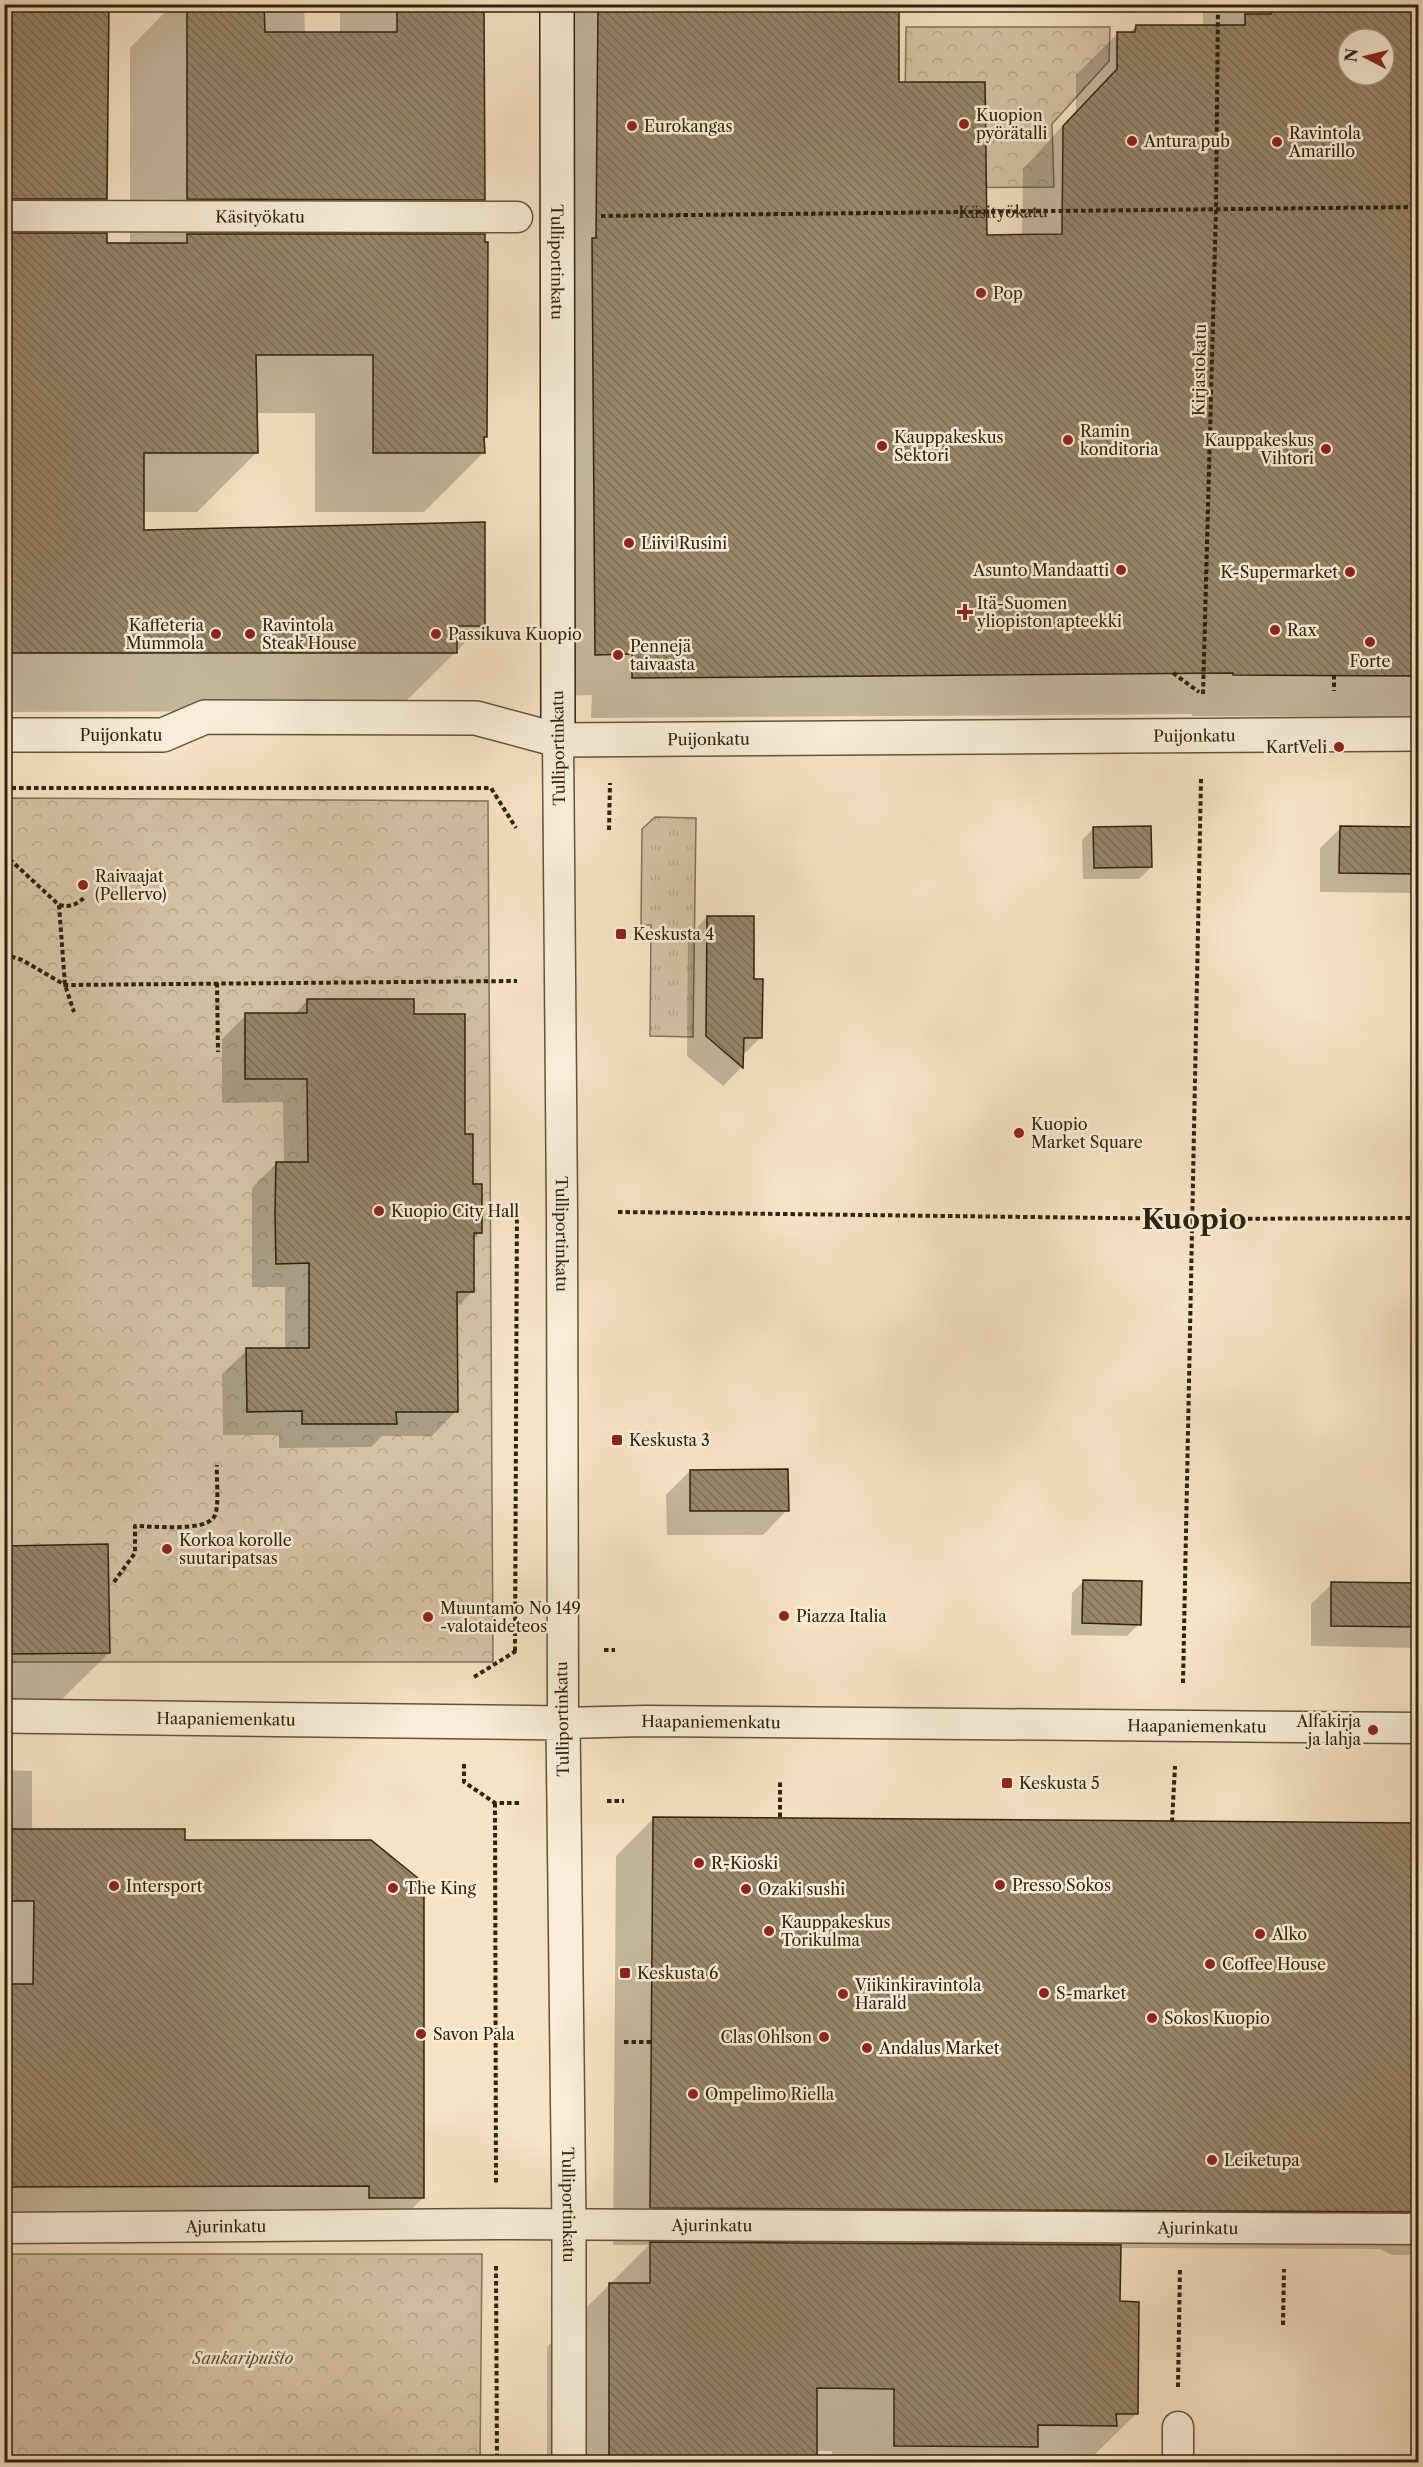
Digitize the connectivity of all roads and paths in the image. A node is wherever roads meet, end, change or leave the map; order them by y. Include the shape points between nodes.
1 (557, 4) edge
2 (1218, 4) edge
3 (1419, 207) edge
4 (1216, 209) junction
5 (4, 216) edge
6 (600, 216) dead end
7 (517, 217) dead end
8 (1173, 673) dead end
9 (1203, 694) junction
10 (1419, 734) edge
11 (4, 735) edge
12 (1202, 735) junction
13 (558, 740) junction
14 (4, 788) edge
15 (517, 831) dead end
16 (4, 854) edge
17 (86, 896) dead end
18 (59, 905) junction
19 (4, 954) edge
20 (518, 969) dead end
21 (518, 981) junction
22 (217, 983) junction
23 (65, 985) junction
24 (518, 992) dead end
25 (74, 1012) dead end
26 (218, 1052) dead end
27 (517, 1200) dead end
28 (618, 1212) dead end
29 (1419, 1218) edge
30 (1193, 1219) junction
31 (217, 1465) dead end
32 (114, 1582) dead end
33 (465, 1683) dead end
34 (4, 1716) edge
35 (563, 1723) junction
36 (1180, 1727) junction
37 (1419, 1728) edge
38 (780, 1780) dead end
39 (464, 1782) dead end
40 (780, 1817) dead end
41 (1172, 1822) dead end
42 (624, 2042) dead end
43 (651, 2042) dead end
44 (496, 2224) junction
45 (569, 2224) junction
46 (4, 2228) edge
47 (1180, 2228) junction
48 (1284, 2228) junction
49 (1419, 2229) edge
50 (1283, 2325) dead end
51 (1178, 2427) joint
52 (497, 2463) edge
53 (569, 2463) edge
54 (1178, 2463) edge

1 - 13 street, Tulliportinkatu
2 - 4 path, Kirjastokatu
3 - 4 path, Käsityökatu
4 - 6 path, Käsityökatu
4 - 9 path, Kirjastokatu
5 - 7 lane, Käsityökatu
8 - 9 path
9 - 12 path, Kirjastokatu
10 - 12 street, Puijonkatu
11 - 13 street, Puijonkatu via 163,735 205,717 476,718
12 - 13 street, Puijonkatu
12 - 30 path, Kirjastokatu
13 - 35 lane, Tulliportinkatu
14 - 15 path via 491,788
16 - 18 path
17 - 18 path via 68,907
18 - 23 path
19 - 23 path
20 - 21 path
21 - 22 path
21 - 24 path
22 - 23 path
22 - 26 path
23 - 25 path
27 - 33 path via 515,1651
28 - 30 path
29 - 30 path
30 - 36 path, Kirjastokatu
31 - 32 path via 216,1510 210,1521 199,1526 135,1526 135,1554
34 - 35 street, Haapaniemenkatu
35 - 36 lane, Haapaniemenkatu
35 - 45 street, Tulliportinkatu
36 - 37 lane, Haapaniemenkatu
36 - 41 path, Kirjastokatu
38 - 40 path
39 - 44 path via 495,1803
42 - 43 path
44 - 45 lane, Ajurinkatu
44 - 46 lane, Ajurinkatu
44 - 52 path
45 - 47 lane, Ajurinkatu
45 - 53 street, Tulliportinkatu
47 - 48 lane, Ajurinkatu
47 - 51 path
48 - 49 lane, Ajurinkatu
48 - 50 path
51 - 54 lane

